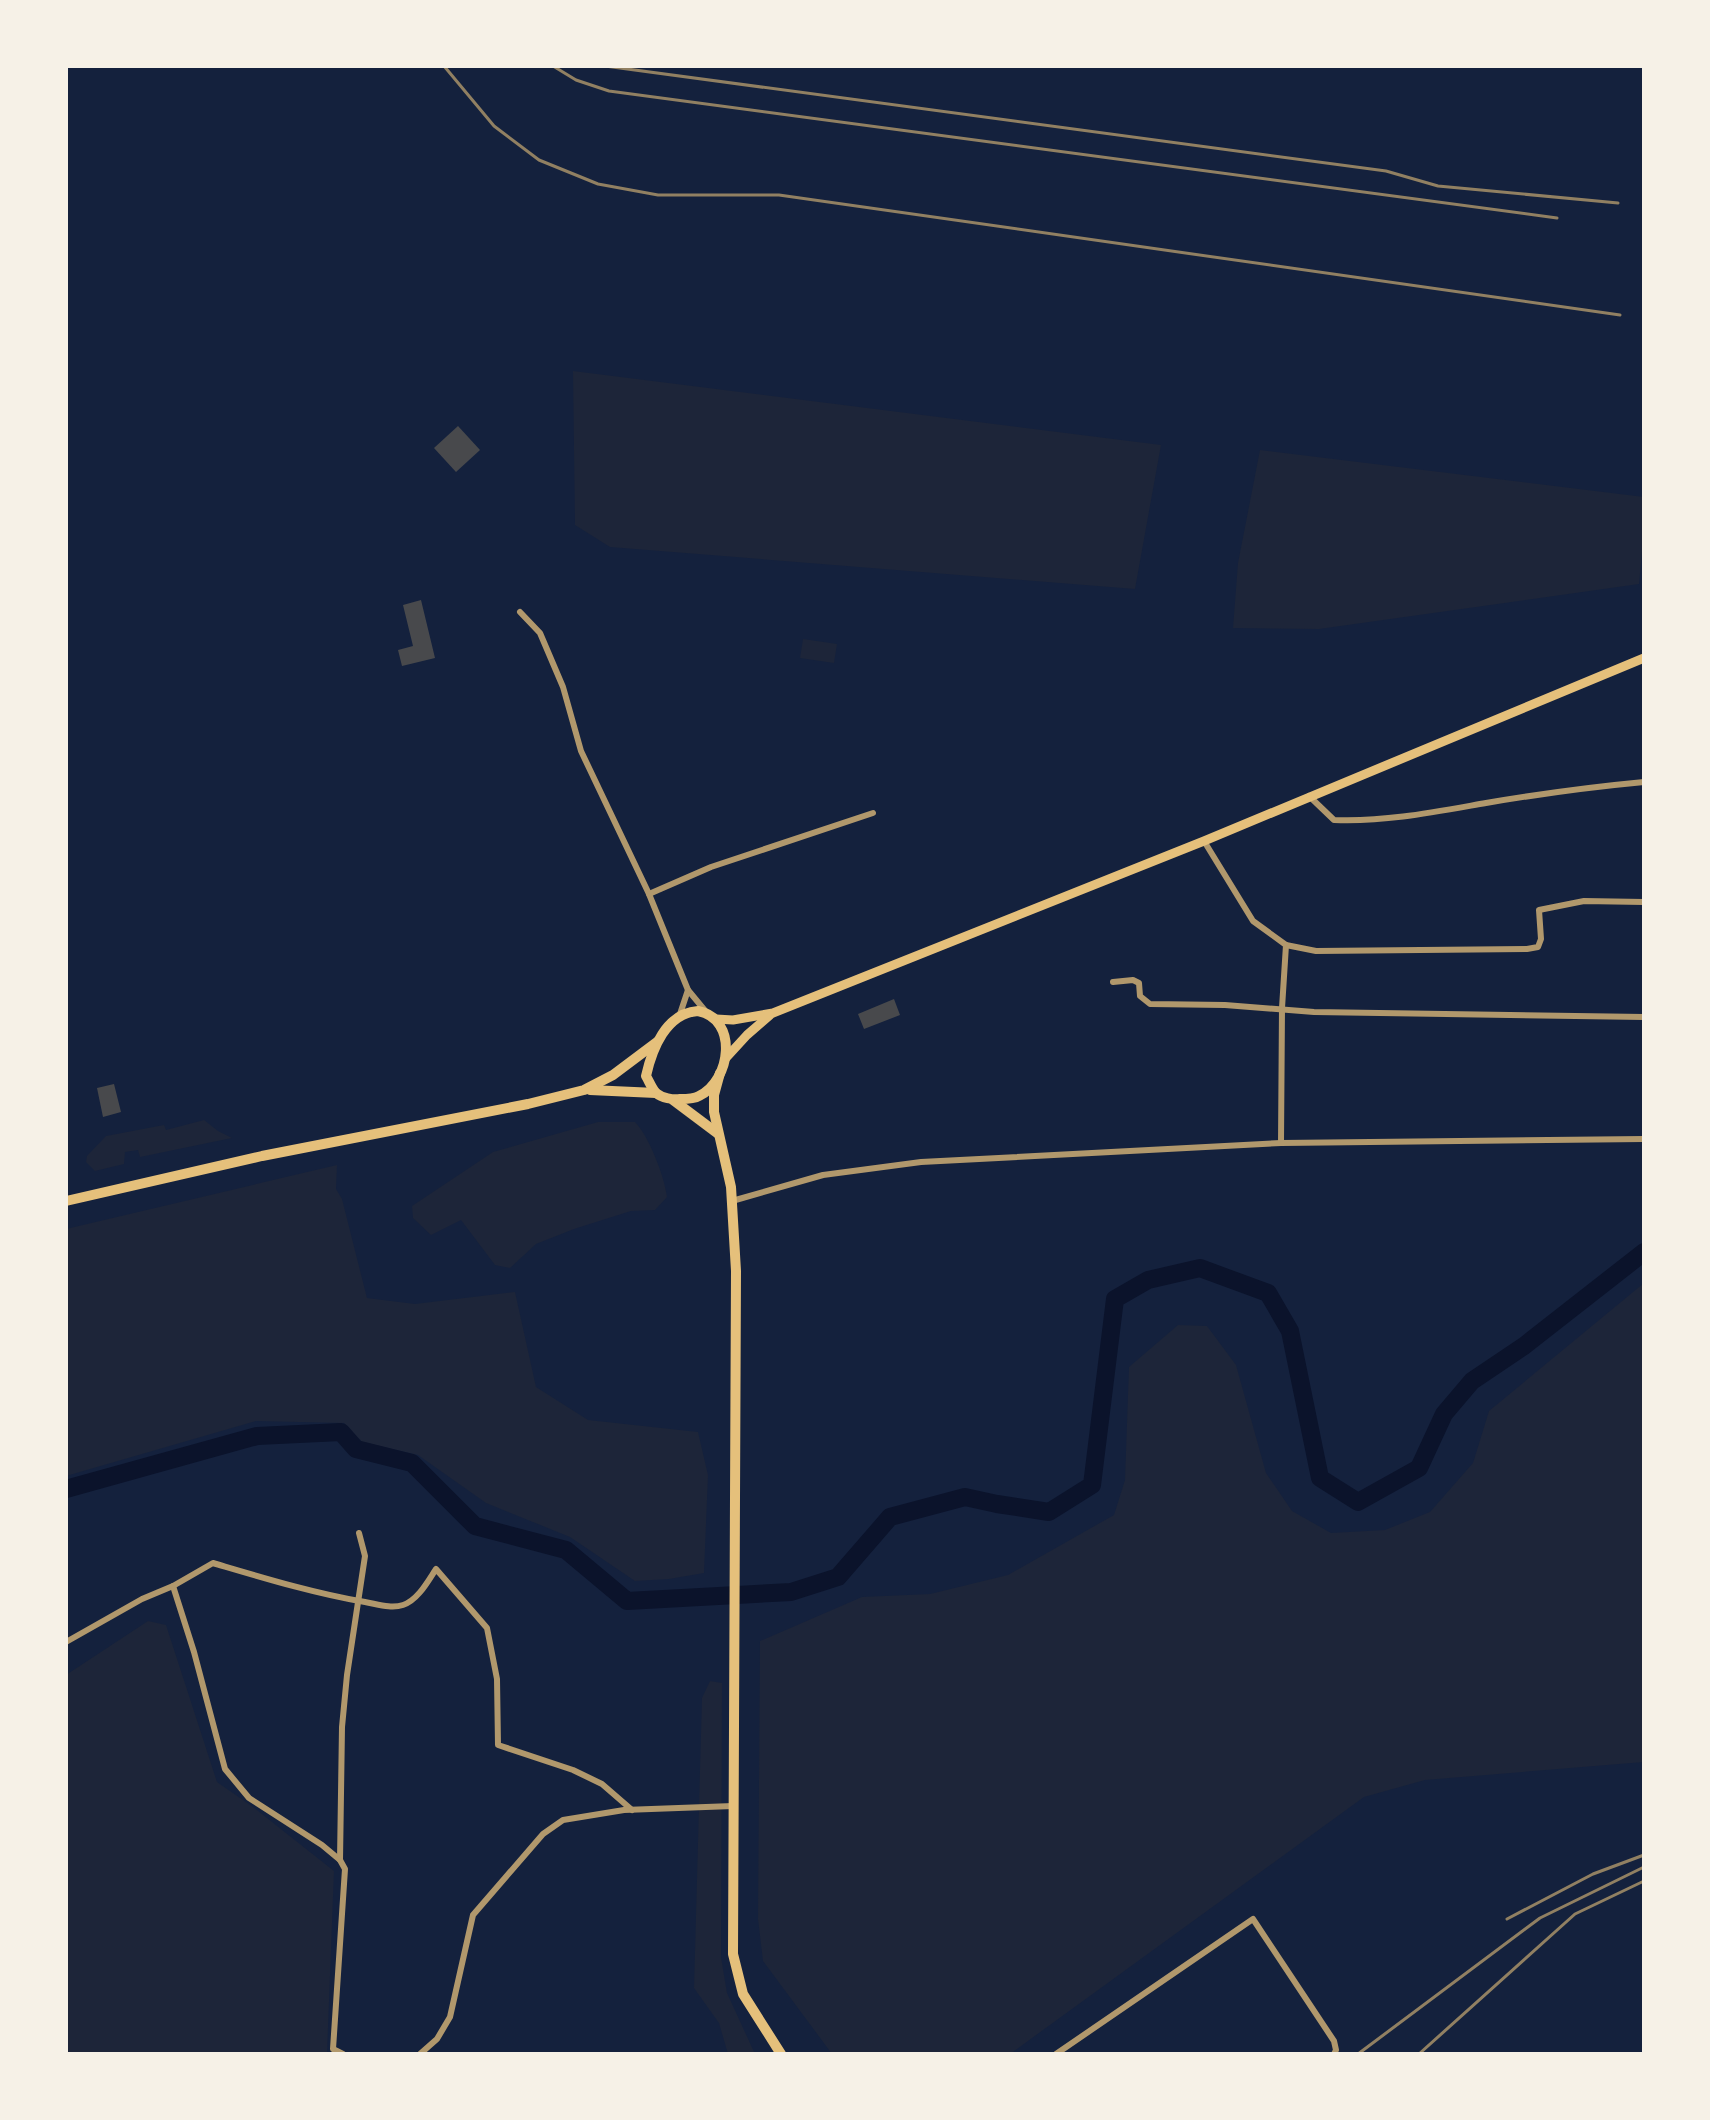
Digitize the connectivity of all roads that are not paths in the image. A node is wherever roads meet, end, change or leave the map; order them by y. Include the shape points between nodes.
1 (520, 612) dead end
2 (1644, 658) edge
3 (1644, 782) edge
4 (1309, 796) junction
5 (873, 813) dead end
6 (1204, 841) junction
7 (649, 894) junction
8 (1644, 902) edge
9 (1286, 945) junction
10 (1113, 982) dead end
11 (688, 990) junction
12 (1282, 1008) junction
13 (773, 1013) junction
14 (712, 1016) junction
15 (679, 1017) junction
16 (1644, 1017) edge
17 (657, 1042) junction
18 (725, 1059) junction
19 (720, 1073) junction
20 (584, 1090) junction
21 (656, 1093) junction
22 (673, 1100) junction
23 (719, 1135) junction
24 (1644, 1139) edge
25 (1281, 1143) junction
26 (66, 1201) edge
27 (732, 1201) junction
28 (359, 1533) dead end
29 (173, 1586) junction
30 (360, 1601) junction
31 (66, 1642) edge
32 (733, 1806) junction
33 (632, 1810) junction
34 (340, 1860) junction
35 (343, 2054) edge
36 (420, 2054) edge
37 (781, 2054) edge
38 (1056, 2054) edge
39 (1334, 2054) edge

1 - 7 street via 540,633 563,687 581,751
2 - 4 main road
3 - 4 street via 1357,821 1334,820
4 - 6 main road
5 - 7 street via 711,867
6 - 9 street via 1253,921
6 - 13 main road
7 - 11 street
8 - 9 street via 1584,901 1539,910 1541,939 1538,947 1527,949 1316,951
9 - 12 street
10 - 12 street via 1139,983 1140,996 1150,1004
11 - 14 street
11 - 15 street
12 - 16 street
12 - 25 street
13 - 14 main road via 733,1020
13 - 18 main road
14 - 15 highway via 688,1012
14 - 18 highway via 722,1028
15 - 17 highway
17 - 20 highway
17 - 21 highway via 646,1076
18 - 19 highway
19 - 22 highway via 701,1096
19 - 23 highway via 714,1095
20 - 21 highway
20 - 26 highway
21 - 22 highway
22 - 23 highway
23 - 27 highway
24 - 25 street
25 - 27 street via 921,1162 823,1175
27 - 32 highway
28 - 30 street via 365,1556
29 - 30 street via 213,1563
29 - 31 street
29 - 34 street via 225,1769 249,1798
30 - 33 street via 405,1605 436,1569 487,1628 497,1679 498,1745 593,1779
30 - 34 street via 342,1727
32 - 33 street
32 - 37 highway via 733,1954 743,1994
33 - 36 street via 563,1820 543,1834 473,1915 450,2017
34 - 35 street via 345,1869 333,2049
38 - 39 street via 1253,1919 1334,2041

